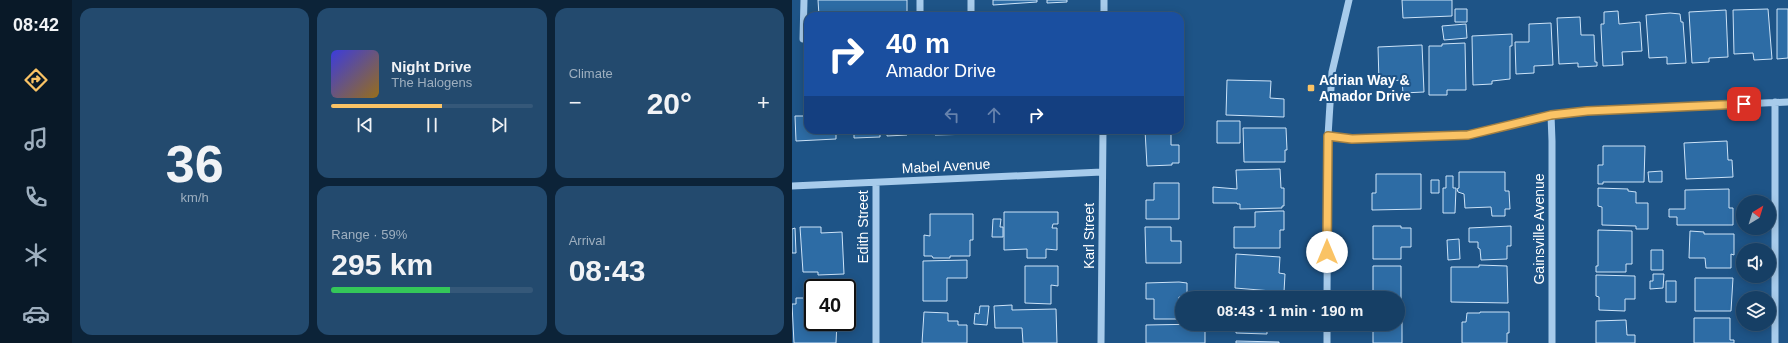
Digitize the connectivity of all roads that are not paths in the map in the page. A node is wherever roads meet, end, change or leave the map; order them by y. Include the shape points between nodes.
1 (804, 0) edge
2 (920, 0) edge
3 (971, 0) edge
4 (1104, 0) edge
5 (1349, 0) edge
6 (920, 12) edge
7 (971, 12) edge
8 (1104, 12) edge
9 (804, 39) edge
10 (1775, 102) junction
11 (1788, 102) edge
12 (1551, 115) junction
13 (1102, 134) edge
14 (1328, 136) junction
15 (1102, 172) junction
16 (876, 183) junction
17 (792, 186) edge
18 (1327, 291) edge
19 (1327, 331) edge
20 (876, 343) edge
21 (1101, 343) edge
22 (1327, 343) edge
23 (1552, 343) edge
24 (1775, 343) edge

1 - 9 street
2 - 6 street
3 - 7 street
4 - 8 street
5 - 14 street via 1332,72
10 - 11 street
10 - 12 street
10 - 24 street
12 - 14 street via 1468,135 1352,139
12 - 23 street, Gainsville Avenue
13 - 15 street, Karl Street
14 - 18 street
15 - 16 street, Mabel Avenue
15 - 21 street, Karl Street
16 - 17 street, Mabel Avenue
16 - 20 street, Edith Street
19 - 22 street

